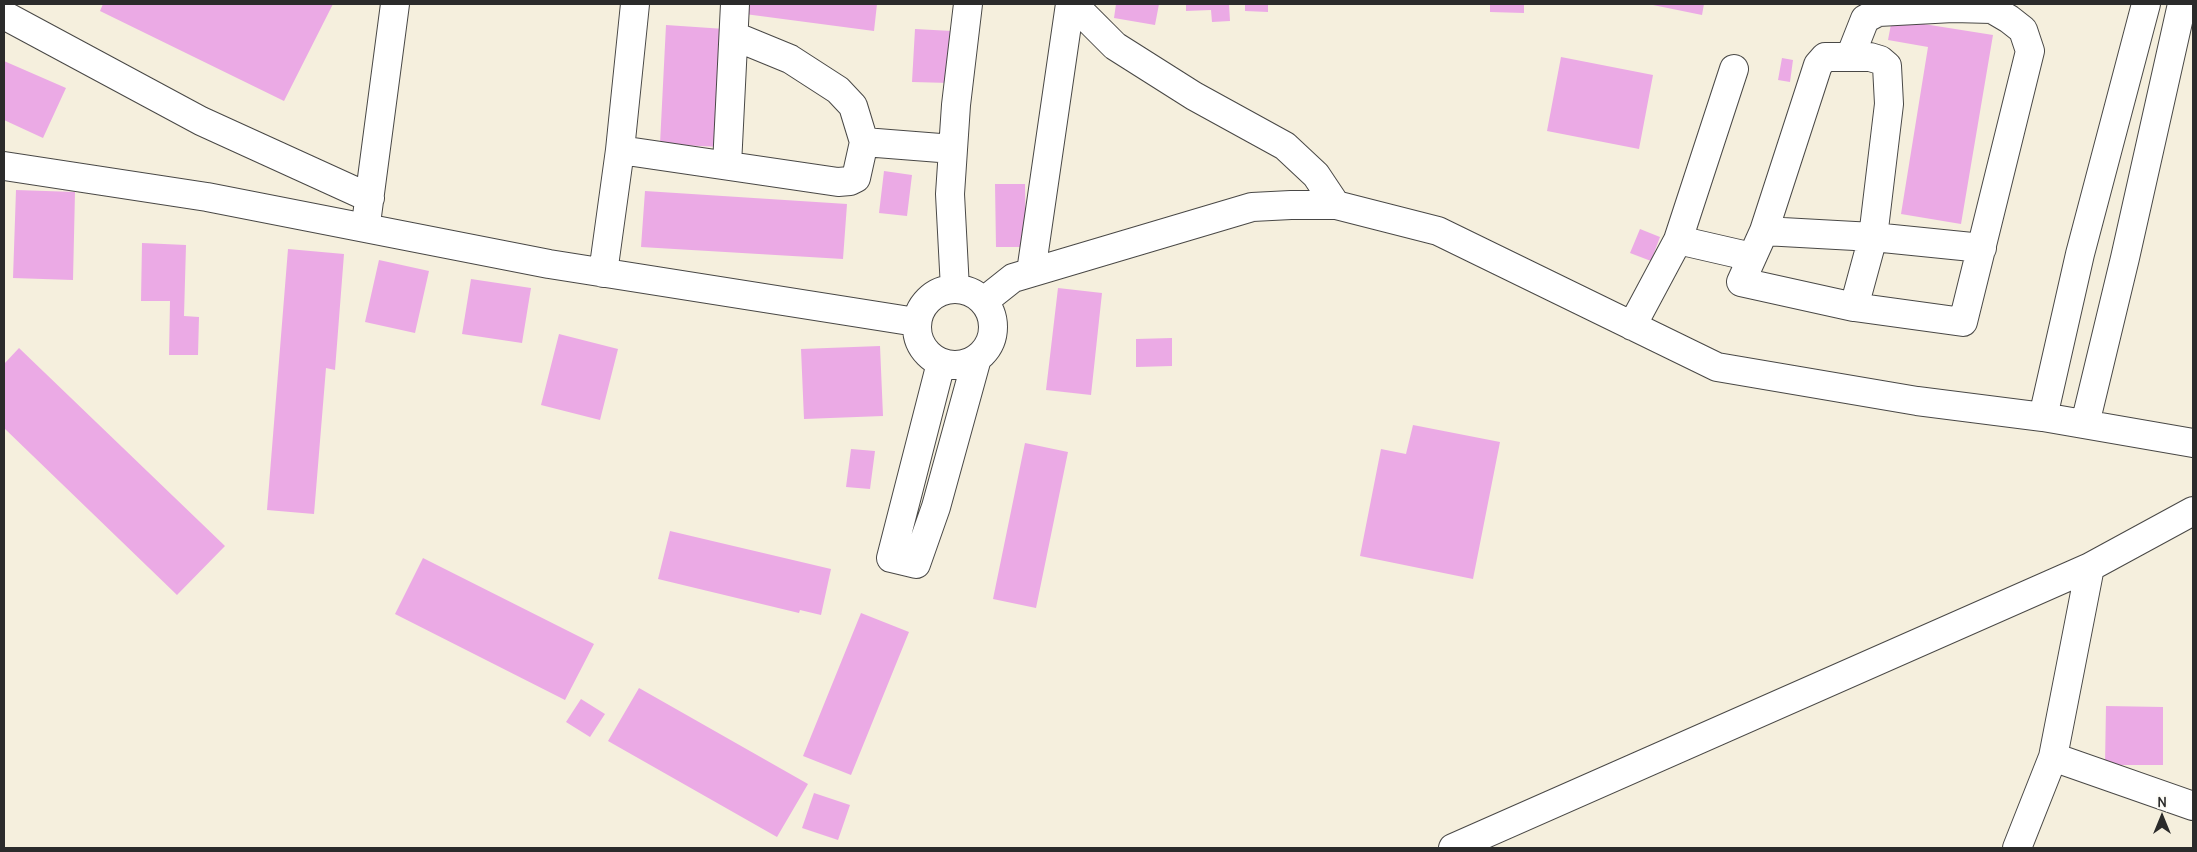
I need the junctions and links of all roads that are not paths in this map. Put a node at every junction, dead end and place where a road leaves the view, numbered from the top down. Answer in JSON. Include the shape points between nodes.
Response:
{"nodes":[{"id":1,"x":396,"y":4,"type":"edge"},
{"id":2,"x":635,"y":4,"type":"edge"},
{"id":3,"x":735,"y":4,"type":"edge"},
{"id":4,"x":968,"y":4,"type":"edge"},
{"id":5,"x":1071,"y":4,"type":"edge"},
{"id":6,"x":2146,"y":4,"type":"edge"},
{"id":7,"x":2182,"y":4,"type":"edge"},
{"id":8,"x":4,"y":15,"type":"edge"},
{"id":9,"x":734,"y":36,"type":"junction"},
{"id":10,"x":1850,"y":57,"type":"junction"},
{"id":11,"x":1734,"y":68,"type":"dead end"},
{"id":12,"x":864,"y":142,"type":"junction"},
{"id":13,"x":953,"y":149,"type":"junction"},
{"id":14,"x":620,"y":150,"type":"junction"},
{"id":15,"x":727,"y":165,"type":"junction"},
{"id":16,"x":4,"y":166,"type":"edge"},
{"id":17,"x":370,"y":198,"type":"junction"},
{"id":18,"x":1336,"y":205,"type":"junction"},
{"id":19,"x":366,"y":227,"type":"junction"},
{"id":20,"x":1764,"y":231,"type":"junction"},
{"id":21,"x":1873,"y":237,"type":"junction"},
{"id":22,"x":1678,"y":240,"type":"junction"},
{"id":23,"x":1982,"y":248,"type":"junction"},
{"id":24,"x":1752,"y":257,"type":"junction"},
{"id":25,"x":1031,"y":272,"type":"junction"},
{"id":26,"x":603,"y":273,"type":"junction"},
{"id":27,"x":955,"y":289,"type":"junction"},
{"id":28,"x":984,"y":302,"type":"junction"},
{"id":29,"x":1854,"y":307,"type":"junction"},
{"id":30,"x":916,"y":322,"type":"junction"},
{"id":31,"x":1632,"y":326,"type":"junction"},
{"id":32,"x":977,"y":358,"type":"junction"},
{"id":33,"x":941,"y":363,"type":"junction"},
{"id":34,"x":2042,"y":417,"type":"junction"},
{"id":35,"x":2084,"y":424,"type":"junction"},
{"id":36,"x":2193,"y":443,"type":"edge"},
{"id":37,"x":2193,"y":510,"type":"edge"},
{"id":38,"x":2090,"y":567,"type":"junction"},
{"id":39,"x":2053,"y":757,"type":"junction"},
{"id":40,"x":2193,"y":806,"type":"edge"},
{"id":41,"x":1453,"y":848,"type":"edge"},
{"id":42,"x":2017,"y":848,"type":"edge"}],
"edges":[{"from":1,"to":17,"type":"street"},
{"from":2,"to":14,"type":"street"},
{"from":3,"to":9,"type":"street"},
{"from":4,"to":13,"type":"street"},
{"from":5,"to":18,"type":"street","via":[[1115,46],[1194,96],[1285,146],[1316,175]]},
{"from":5,"to":25,"type":"street"},
{"from":6,"to":34,"type":"street","via":[[2080,254]]},
{"from":7,"to":35,"type":"street"},
{"from":8,"to":17,"type":"street","via":[[201,121]]},
{"from":9,"to":12,"type":"street","via":[[790,59],[838,90],[854,106]]},
{"from":9,"to":15,"type":"street"},
{"from":10,"to":20,"type":"street","via":[[1825,57],[1818,65]]},
{"from":10,"to":21,"type":"street","via":[[1870,57],[1887,66],[1889,104]]},
{"from":10,"to":23,"type":"street","via":[[1865,18],[1878,12],[1992,9],[2023,30],[2030,52]]},
{"from":11,"to":22,"type":"street"},
{"from":12,"to":13,"type":"street"},
{"from":12,"to":15,"type":"street","via":[[856,178],[850,181],[838,182]]},
{"from":13,"to":27,"type":"street","via":[[950,194]]},
{"from":14,"to":15,"type":"street"},
{"from":14,"to":26,"type":"street"},
{"from":16,"to":19,"type":"street","via":[[206,197]]},
{"from":17,"to":19,"type":"street"},
{"from":18,"to":25,"type":"street","via":[[1252,207]]},
{"from":18,"to":31,"type":"street","via":[[1438,231]]},
{"from":19,"to":26,"type":"street"},
{"from":20,"to":21,"type":"street"},
{"from":20,"to":24,"type":"street"},
{"from":21,"to":23,"type":"street"},
{"from":21,"to":29,"type":"street"},
{"from":22,"to":24,"type":"street"},
{"from":22,"to":31,"type":"street"},
{"from":23,"to":29,"type":"street","via":[[1963,322]]},
{"from":24,"to":29,"type":"street","via":[[1741,282]]},
{"from":25,"to":28,"type":"street","via":[[1014,278]]},
{"from":26,"to":30,"type":"street"},
{"from":27,"to":28,"type":"street","via":[[975,294]]},
{"from":27,"to":30,"type":"street","via":[[938,292],[927,299]]},
{"from":28,"to":32,"type":"street","via":[[992,319],[992,338]]},
{"from":30,"to":33,"type":"street","via":[[922,346]]},
{"from":31,"to":34,"type":"street","via":[[1717,367],[1917,401]]},
{"from":32,"to":33,"type":"street","via":[[953,365]]},
{"from":32,"to":33,"type":"street","via":[[936,507],[903,561]]},
{"from":34,"to":35,"type":"street"},
{"from":35,"to":36,"type":"street"},
{"from":37,"to":38,"type":"street"},
{"from":38,"to":39,"type":"street"},
{"from":38,"to":41,"type":"street"},
{"from":39,"to":40,"type":"street"},
{"from":39,"to":42,"type":"street"}]}
